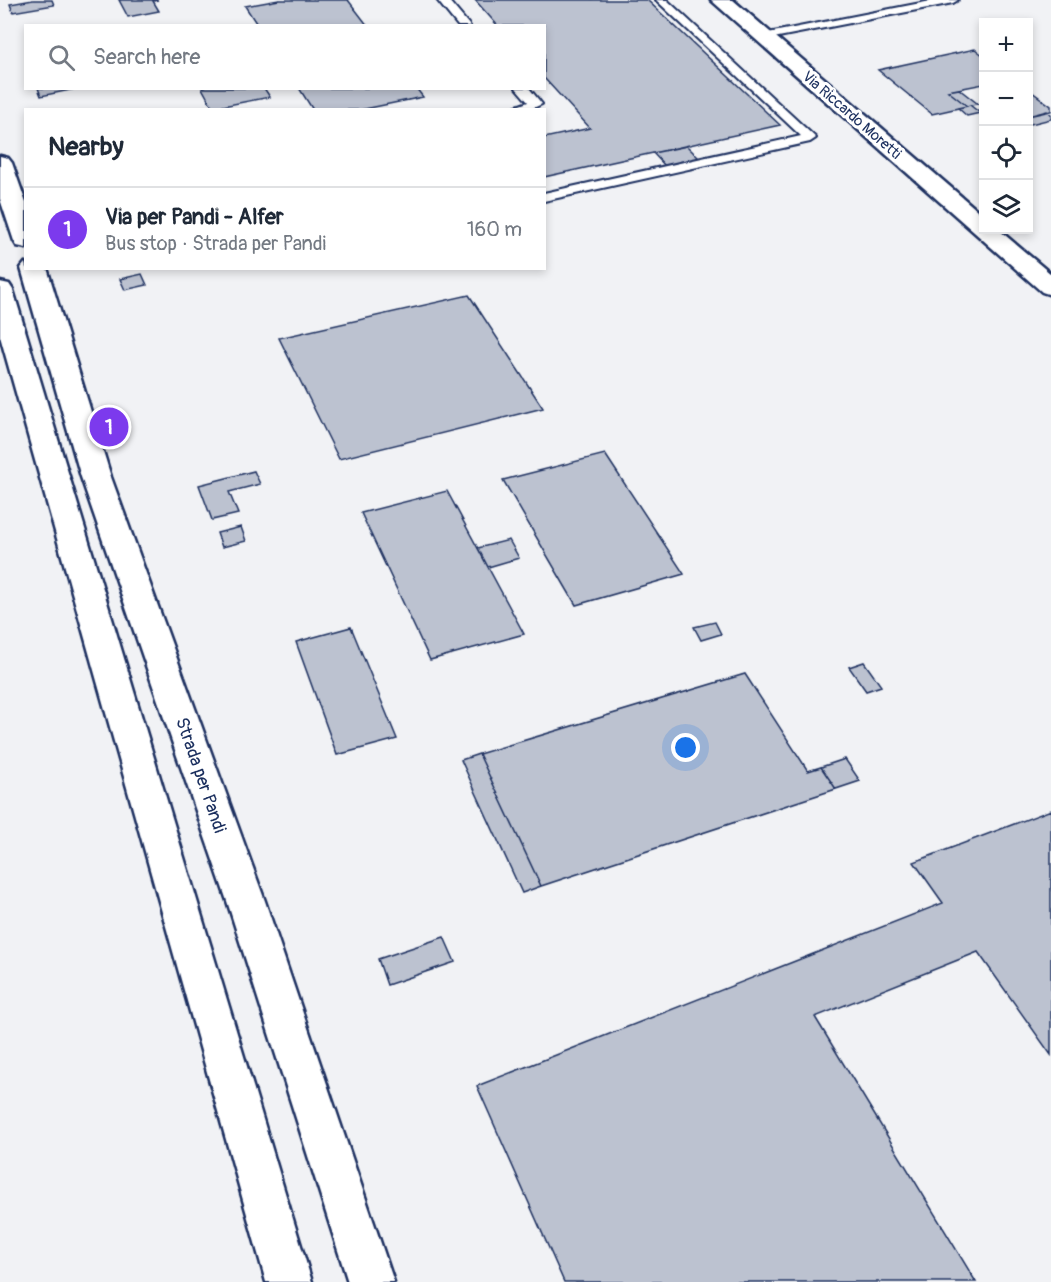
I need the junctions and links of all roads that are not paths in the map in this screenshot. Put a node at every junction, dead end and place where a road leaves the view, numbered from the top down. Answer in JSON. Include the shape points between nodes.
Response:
{"nodes":[{"id":1,"x":442,"y":0,"type":"edge"},
{"id":2,"x":661,"y":0,"type":"edge"},
{"id":3,"x":721,"y":0,"type":"edge"},
{"id":4,"x":953,"y":0,"type":"edge"},
{"id":5,"x":463,"y":24,"type":"edge"},
{"id":6,"x":763,"y":37,"type":"junction"},
{"id":7,"x":524,"y":90,"type":"edge"},
{"id":8,"x":520,"y":108,"type":"edge"},
{"id":9,"x":0,"y":163,"type":"edge"},
{"id":10,"x":546,"y":197,"type":"edge"},
{"id":11,"x":23,"y":225,"type":"edge"},
{"id":12,"x":979,"y":225,"type":"edge"},
{"id":13,"x":990,"y":234,"type":"edge"},
{"id":14,"x":35,"y":270,"type":"edge"},
{"id":15,"x":1051,"y":287,"type":"edge"},
{"id":16,"x":0,"y":290,"type":"edge"},
{"id":17,"x":289,"y":1282,"type":"edge"},
{"id":18,"x":371,"y":1282,"type":"edge"}],
"edges":[{"from":1,"to":5,"type":"lane"},
{"from":2,"to":10,"type":"lane","via":[[810,138]]},
{"from":3,"to":6,"type":"street","name":"Via Riccardo Moretti"},
{"from":4,"to":6,"type":"lane"},
{"from":6,"to":12,"type":"street","name":"Via Riccardo Moretti"},
{"from":7,"to":8,"type":"lane","via":[[536,104]]},
{"from":9,"to":11,"type":"street"},
{"from":13,"to":15,"type":"street","name":"Via Riccardo Moretti"},
{"from":14,"to":18,"type":"street","name":"Strada per Pandi","via":[[96,477],[246,901]]},
{"from":16,"to":17,"type":"street"}]}
